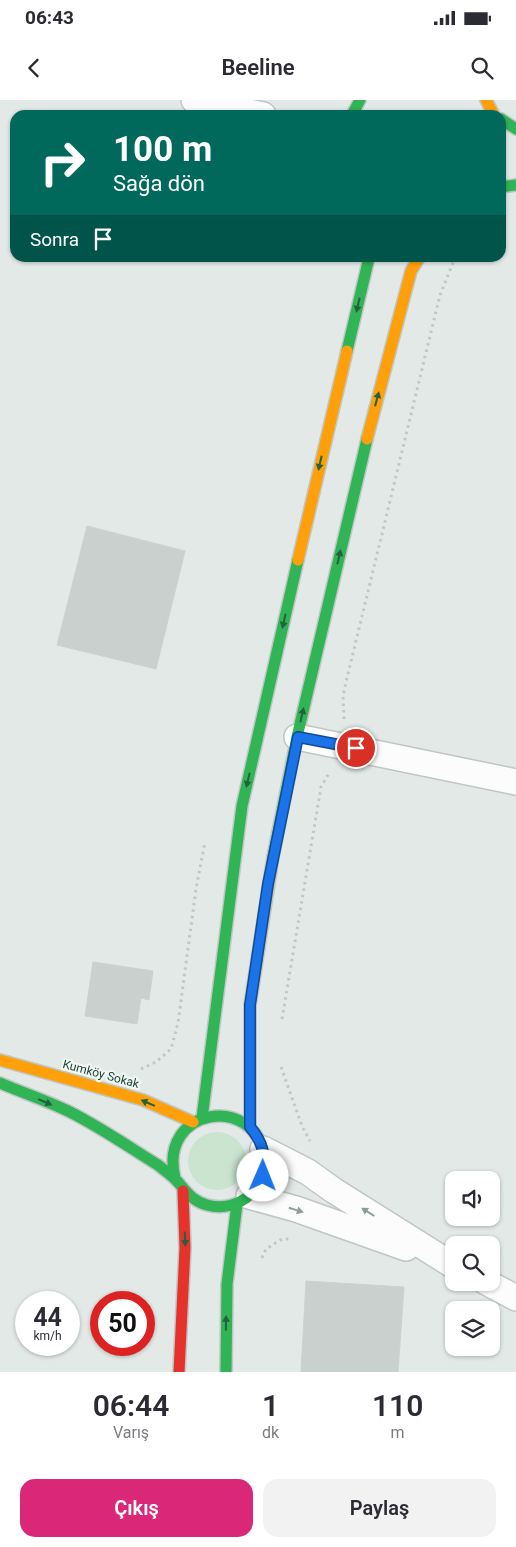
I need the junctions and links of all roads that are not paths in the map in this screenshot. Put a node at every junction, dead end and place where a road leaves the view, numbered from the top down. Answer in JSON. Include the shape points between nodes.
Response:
{"nodes":[{"id":1,"x":194,"y":100,"type":"edge"},
{"id":2,"x":240,"y":110,"type":"edge"},
{"id":3,"x":368,"y":262,"type":"edge"},
{"id":4,"x":417,"y":262,"type":"edge"},
{"id":5,"x":298,"y":737,"type":"junction"},
{"id":6,"x":516,"y":782,"type":"edge"},
{"id":7,"x":0,"y":1060,"type":"edge"},
{"id":8,"x":0,"y":1083,"type":"edge"},
{"id":9,"x":197,"y":1120,"type":"junction"},
{"id":10,"x":250,"y":1127,"type":"junction"},
{"id":11,"x":263,"y":1149,"type":"junction"},
{"id":12,"x":175,"y":1178,"type":"junction"},
{"id":13,"x":183,"y":1191,"type":"junction"},
{"id":14,"x":243,"y":1200,"type":"junction"},
{"id":15,"x":445,"y":1260,"type":"edge"},
{"id":16,"x":445,"y":1263,"type":"edge"},
{"id":17,"x":500,"y":1289,"type":"edge"},
{"id":18,"x":516,"y":1298,"type":"edge"},
{"id":19,"x":179,"y":1372,"type":"edge"},
{"id":20,"x":226,"y":1372,"type":"edge"}],
"edges":[{"from":1,"to":2,"type":"street"},
{"from":3,"to":9,"type":"main road","one_way":true,"via":[[242,806]]},
{"from":5,"to":4,"type":"main road","one_way":true,"via":[[371,422],[411,271]]},
{"from":5,"to":6,"type":"street"},
{"from":5,"to":10,"type":"main road","via":[[268,884],[250,1005]]},
{"from":9,"to":7,"type":"main road","name":"Kumköy Sokak","one_way":true,"via":[[143,1100]]},
{"from":8,"to":12,"type":"main road","one_way":true,"via":[[70,1112]]},
{"from":9,"to":10,"type":"main road","via":[[222,1115],[237,1118]]},
{"from":9,"to":12,"type":"main road","via":[[181,1133],[174,1147]]},
{"from":10,"to":11,"type":"main road"},
{"from":11,"to":14,"type":"main road","via":[[266,1162],[263,1176],[257,1188]]},
{"from":15,"to":11,"type":"street","one_way":true,"via":[[308,1172]]},
{"from":12,"to":13,"type":"main road"},
{"from":13,"to":14,"type":"main road","via":[[207,1206],[221,1208]]},
{"from":13,"to":19,"type":"main road","one_way":true,"via":[[185,1248]]},
{"from":14,"to":16,"type":"street","one_way":true,"via":[[296,1209]]},
{"from":20,"to":14,"type":"main road","one_way":true,"via":[[227,1284]]},
{"from":17,"to":18,"type":"street"}]}
